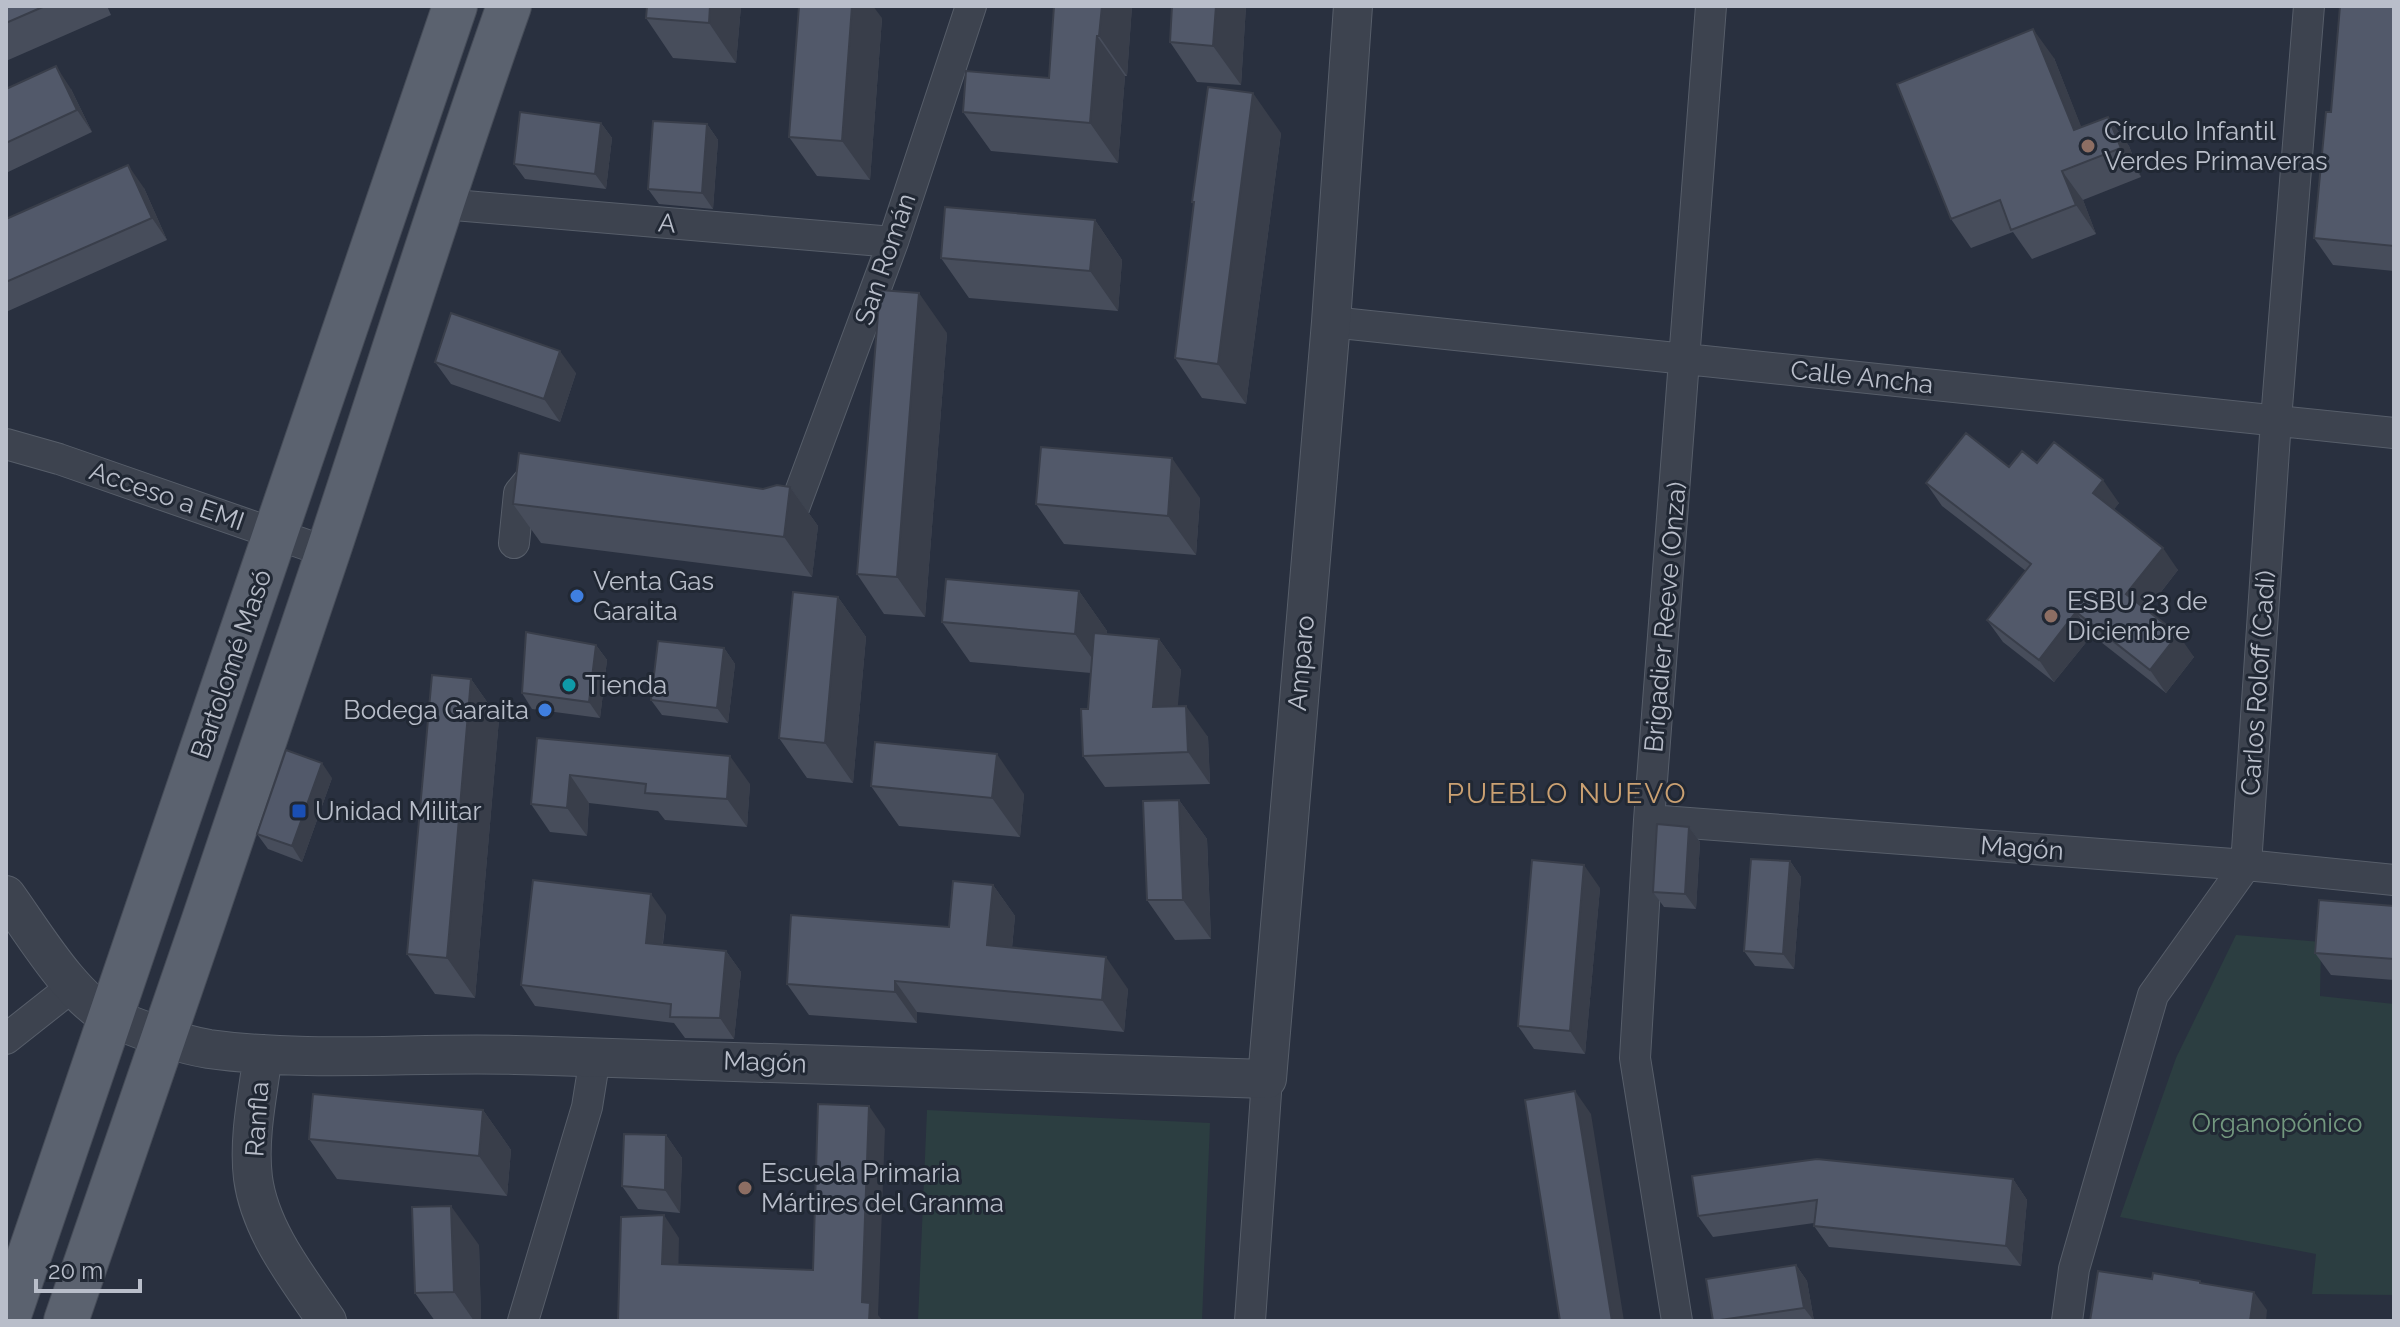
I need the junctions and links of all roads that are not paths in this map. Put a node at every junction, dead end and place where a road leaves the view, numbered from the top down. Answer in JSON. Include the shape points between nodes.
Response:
{"nodes":[{"id":1,"x":455,"y":6,"type":"edge"},
{"id":2,"x":509,"y":6,"type":"edge"},
{"id":3,"x":530,"y":6,"type":"edge"},
{"id":4,"x":971,"y":6,"type":"edge"},
{"id":5,"x":1353,"y":6,"type":"edge"},
{"id":6,"x":1711,"y":6,"type":"edge"},
{"id":7,"x":2309,"y":6,"type":"edge"},
{"id":8,"x":468,"y":119,"type":"junction"},
{"id":9,"x":442,"y":204,"type":"junction"},
{"id":10,"x":893,"y":242,"type":"junction"},
{"id":11,"x":1331,"y":322,"type":"junction"},
{"id":12,"x":1685,"y":359,"type":"junction"},
{"id":13,"x":2276,"y":420,"type":"junction"},
{"id":14,"x":2394,"y":433,"type":"edge"},
{"id":15,"x":6,"y":444,"type":"edge"},
{"id":16,"x":565,"y":463,"type":"edge"},
{"id":17,"x":743,"y":505,"type":"edge"},
{"id":18,"x":275,"y":535,"type":"junction"},
{"id":19,"x":514,"y":543,"type":"edge"},
{"id":20,"x":327,"y":552,"type":"junction"},
{"id":21,"x":1649,"y":820,"type":"junction"},
{"id":22,"x":2246,"y":865,"type":"junction"},
{"id":23,"x":2394,"y":880,"type":"edge"},
{"id":24,"x":6,"y":895,"type":"edge"},
{"id":25,"x":73,"y":986,"type":"junction"},
{"id":26,"x":112,"y":1018,"type":"junction"},
{"id":27,"x":164,"y":1037,"type":"junction"},
{"id":28,"x":6,"y":1039,"type":"edge"},
{"id":29,"x":263,"y":1054,"type":"junction"},
{"id":30,"x":595,"y":1057,"type":"junction"},
{"id":31,"x":1267,"y":1079,"type":"junction"},
{"id":32,"x":7,"y":1321,"type":"edge"},
{"id":33,"x":66,"y":1321,"type":"edge"},
{"id":34,"x":327,"y":1321,"type":"edge"},
{"id":35,"x":523,"y":1321,"type":"edge"},
{"id":36,"x":1250,"y":1321,"type":"edge"},
{"id":37,"x":1677,"y":1321,"type":"edge"},
{"id":38,"x":2067,"y":1321,"type":"edge"}],
"edges":[{"from":1,"to":18,"type":"main road","name":"Bartolomé Masó"},
{"from":2,"to":8,"type":"main road"},
{"from":3,"to":8,"type":"main road"},
{"from":4,"to":10,"type":"street","name":"San Román"},
{"from":5,"to":11,"type":"street","name":"Amparo"},
{"from":6,"to":12,"type":"street","name":"Brigadier Reeve (Onza)"},
{"from":7,"to":13,"type":"street","name":"Carlos Roloff (Cadí)"},
{"from":8,"to":9,"type":"main road"},
{"from":9,"to":10,"type":"street","name":"A"},
{"from":9,"to":20,"type":"main road"},
{"from":10,"to":17,"type":"street","name":"San Román","via":[[793,511]]},
{"from":11,"to":12,"type":"street","name":"Calle Ancha"},
{"from":11,"to":31,"type":"street","name":"Amparo"},
{"from":12,"to":13,"type":"street","name":"Calle Ancha"},
{"from":12,"to":21,"type":"street","name":"Brigadier Reeve (Onza)"},
{"from":13,"to":14,"type":"street","name":"Calle Ancha"},
{"from":13,"to":22,"type":"street","name":"Carlos Roloff (Cadí)"},
{"from":15,"to":18,"type":"street","name":"Acceso a EMI"},
{"from":16,"to":19,"type":"street","via":[[537,470],[519,493]]},
{"from":18,"to":20,"type":"street","name":"Acceso a EMI"},
{"from":18,"to":26,"type":"main road","name":"Bartolomé Masó"},
{"from":20,"to":27,"type":"main road"},
{"from":21,"to":22,"type":"street","name":"Magón"},
{"from":21,"to":37,"type":"street","name":"Brigadier Reeve (Onza)","via":[[1635,1058]]},
{"from":22,"to":23,"type":"street","name":"Magón"},
{"from":22,"to":38,"type":"street","via":[[2153,995],[2074,1269]]},
{"from":24,"to":25,"type":"street","name":"Ranfla"},
{"from":25,"to":26,"type":"street","name":"Ranfla","via":[[91,1006]]},
{"from":25,"to":28,"type":"street"},
{"from":26,"to":27,"type":"street","name":"Ranfla"},
{"from":26,"to":32,"type":"main road","name":"Bartolomé Masó"},
{"from":27,"to":29,"type":"street","name":"Ranfla","via":[[207,1049]]},
{"from":27,"to":33,"type":"main road"},
{"from":29,"to":30,"type":"street","name":"Magón"},
{"from":29,"to":34,"type":"street","name":"Ranfla","via":[[253,1178],[265,1221]]},
{"from":30,"to":31,"type":"street","name":"Magón"},
{"from":30,"to":35,"type":"street","via":[[587,1107]]},
{"from":31,"to":36,"type":"street","name":"Amparo"}]}
